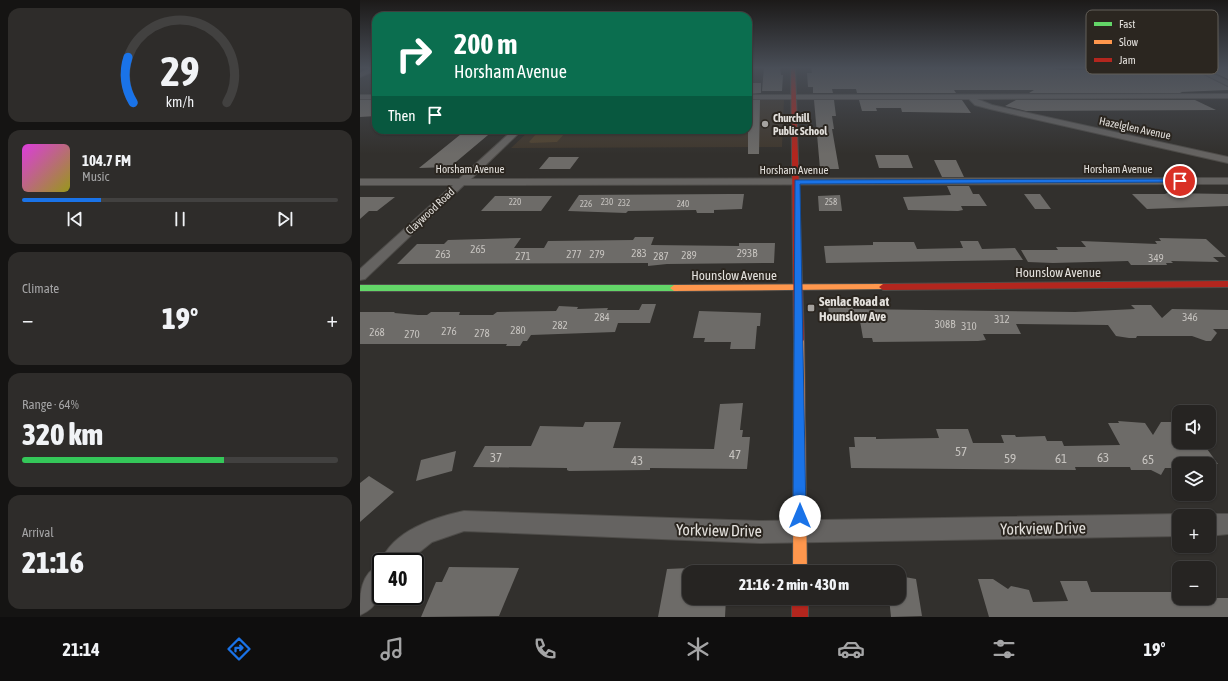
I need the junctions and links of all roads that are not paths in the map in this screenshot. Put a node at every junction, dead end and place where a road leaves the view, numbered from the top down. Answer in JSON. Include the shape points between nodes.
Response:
{"nodes":[{"id":1,"x":970,"y":96,"type":"junction"},
{"id":2,"x":1228,"y":96,"type":"edge"},
{"id":3,"x":360,"y":97,"type":"edge"},
{"id":4,"x":372,"y":97,"type":"edge"},
{"id":5,"x":752,"y":97,"type":"edge"},
{"id":6,"x":794,"y":97,"type":"junction"},
{"id":7,"x":514,"y":134,"type":"edge"},
{"id":8,"x":1228,"y":160,"type":"edge"},
{"id":9,"x":463,"y":181,"type":"junction"},
{"id":10,"x":1228,"y":181,"type":"edge"},
{"id":11,"x":360,"y":182,"type":"edge"},
{"id":12,"x":797,"y":182,"type":"junction"},
{"id":13,"x":360,"y":276,"type":"edge"},
{"id":14,"x":1228,"y":284,"type":"edge"},
{"id":15,"x":360,"y":288,"type":"edge"},
{"id":16,"x":799,"y":288,"type":"junction"},
{"id":17,"x":1228,"y":524,"type":"edge"},
{"id":18,"x":1172,"y":525,"type":"edge"},
{"id":19,"x":1216,"y":525,"type":"edge"},
{"id":20,"x":800,"y":531,"type":"junction"},
{"id":21,"x":401,"y":553,"type":"edge"},
{"id":22,"x":800,"y":565,"type":"edge"},
{"id":23,"x":372,"y":587,"type":"edge"},
{"id":24,"x":360,"y":603,"type":"edge"},
{"id":25,"x":800,"y":605,"type":"edge"},
{"id":26,"x":800,"y":617,"type":"edge"}],
"edges":[{"from":1,"to":2,"type":"street"},
{"from":1,"to":6,"type":"street"},
{"from":1,"to":8,"type":"street","name":"Hazelglen Avenue","via":[[990,107]]},
{"from":3,"to":4,"type":"street"},
{"from":5,"to":6,"type":"street"},
{"from":6,"to":12,"type":"street"},
{"from":7,"to":9,"type":"street","name":"Claywood Road"},
{"from":9,"to":11,"type":"street","name":"Horsham Avenue"},
{"from":9,"to":12,"type":"street","name":"Horsham Avenue"},
{"from":9,"to":13,"type":"street","name":"Claywood Road"},
{"from":10,"to":12,"type":"street","name":"Horsham Avenue"},
{"from":12,"to":16,"type":"street"},
{"from":14,"to":16,"type":"street","name":"Hounslow Avenue"},
{"from":15,"to":16,"type":"street","name":"Hounslow Avenue"},
{"from":16,"to":20,"type":"street"},
{"from":17,"to":19,"type":"street"},
{"from":18,"to":20,"type":"street","name":"Yorkview Drive"},
{"from":20,"to":21,"type":"street","name":"Yorkview Drive","via":[[759,532],[464,521],[442,526],[416,538]]},
{"from":20,"to":22,"type":"street"},
{"from":23,"to":24,"type":"street"},
{"from":25,"to":26,"type":"street"}]}
